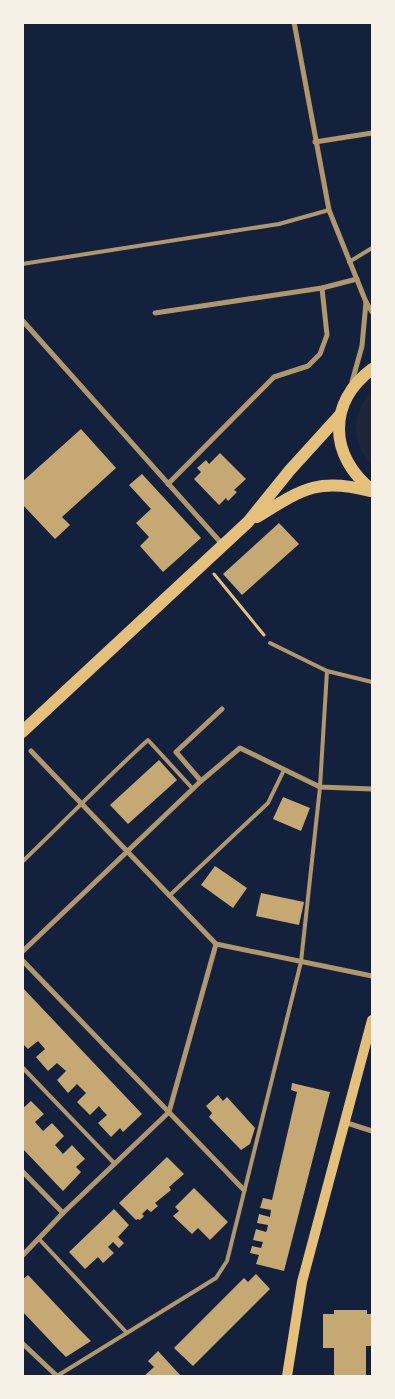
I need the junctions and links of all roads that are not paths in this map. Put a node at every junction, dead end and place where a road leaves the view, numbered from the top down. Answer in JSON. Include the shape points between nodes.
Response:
{"nodes":[{"id":1,"x":294,"y":22,"type":"edge"},
{"id":2,"x":372,"y":133,"type":"edge"},
{"id":3,"x":315,"y":142,"type":"junction"},
{"id":4,"x":328,"y":210,"type":"junction"},
{"id":5,"x":372,"y":248,"type":"edge"},
{"id":6,"x":350,"y":262,"type":"junction"},
{"id":7,"x":22,"y":264,"type":"edge"},
{"id":8,"x":357,"y":279,"type":"junction"},
{"id":9,"x":322,"y":288,"type":"junction"},
{"id":10,"x":366,"y":302,"type":"junction"},
{"id":11,"x":372,"y":312,"type":"edge"},
{"id":12,"x":155,"y":313,"type":"dead end"},
{"id":13,"x":22,"y":320,"type":"edge"},
{"id":14,"x":372,"y":369,"type":"edge"},
{"id":15,"x":350,"y":391,"type":"junction"},
{"id":16,"x":340,"y":415,"type":"junction"},
{"id":17,"x":168,"y":484,"type":"junction"},
{"id":18,"x":372,"y":491,"type":"edge"},
{"id":19,"x":248,"y":522,"type":"junction"},
{"id":20,"x":223,"y":545,"type":"junction"},
{"id":21,"x":270,"y":643,"type":"road end"},
{"id":22,"x":327,"y":672,"type":"junction"},
{"id":23,"x":372,"y":682,"type":"edge"},
{"id":24,"x":222,"y":710,"type":"dead end"},
{"id":25,"x":22,"y":732,"type":"edge"},
{"id":26,"x":30,"y":751,"type":"dead end"},
{"id":27,"x":284,"y":770,"type":"junction"},
{"id":28,"x":201,"y":781,"type":"junction"},
{"id":29,"x":320,"y":787,"type":"junction"},
{"id":30,"x":193,"y":789,"type":"junction"},
{"id":31,"x":372,"y":789,"type":"edge"},
{"id":32,"x":81,"y":805,"type":"junction"},
{"id":33,"x":128,"y":853,"type":"junction"},
{"id":34,"x":22,"y":862,"type":"edge"},
{"id":35,"x":170,"y":896,"type":"junction"},
{"id":36,"x":216,"y":944,"type":"junction"},
{"id":37,"x":22,"y":952,"type":"edge"},
{"id":38,"x":22,"y":960,"type":"edge"},
{"id":39,"x":301,"y":962,"type":"junction"},
{"id":40,"x":372,"y":976,"type":"edge"},
{"id":41,"x":372,"y":1020,"type":"edge"},
{"id":42,"x":22,"y":1067,"type":"edge"},
{"id":43,"x":169,"y":1112,"type":"junction"},
{"id":44,"x":346,"y":1123,"type":"junction"},
{"id":45,"x":372,"y":1131,"type":"edge"},
{"id":46,"x":115,"y":1164,"type":"junction"},
{"id":47,"x":22,"y":1171,"type":"edge"},
{"id":48,"x":244,"y":1190,"type":"junction"},
{"id":49,"x":63,"y":1213,"type":"junction"},
{"id":50,"x":38,"y":1239,"type":"junction"},
{"id":51,"x":22,"y":1256,"type":"edge"},
{"id":52,"x":127,"y":1333,"type":"junction"},
{"id":53,"x":22,"y":1343,"type":"edge"},
{"id":54,"x":57,"y":1376,"type":"edge"},
{"id":55,"x":287,"y":1376,"type":"edge"}],
"edges":[{"from":1,"to":3,"type":"street"},
{"from":2,"to":3,"type":"street"},
{"from":3,"to":4,"type":"street"},
{"from":4,"to":6,"type":"street"},
{"from":4,"to":7,"type":"lane","via":[[279,224]]},
{"from":5,"to":6,"type":"lane"},
{"from":6,"to":8,"type":"street"},
{"from":8,"to":9,"type":"street"},
{"from":8,"to":10,"type":"street"},
{"from":9,"to":12,"type":"street"},
{"from":9,"to":17,"type":"street","via":[[328,335],[320,354],[308,366],[274,377]]},
{"from":10,"to":11,"type":"street"},
{"from":10,"to":15,"type":"street","via":[[362,346]]},
{"from":13,"to":17,"type":"street"},
{"from":14,"to":15,"type":"main road"},
{"from":15,"to":16,"type":"main road"},
{"from":16,"to":18,"type":"main road","via":[[341,447],[347,464]]},
{"from":16,"to":19,"type":"main road"},
{"from":17,"to":20,"type":"street"},
{"from":18,"to":19,"type":"main road","via":[[343,484],[314,486]]},
{"from":19,"to":20,"type":"main road"},
{"from":20,"to":25,"type":"main road"},
{"from":21,"to":22,"type":"lane"},
{"from":22,"to":23,"type":"lane"},
{"from":22,"to":29,"type":"lane"},
{"from":24,"to":28,"type":"street","via":[[176,752]]},
{"from":26,"to":32,"type":"street"},
{"from":27,"to":28,"type":"street","via":[[240,748]]},
{"from":27,"to":29,"type":"street"},
{"from":27,"to":35,"type":"lane","via":[[268,803]]},
{"from":28,"to":30,"type":"street"},
{"from":29,"to":31,"type":"street"},
{"from":29,"to":39,"type":"lane"},
{"from":30,"to":32,"type":"lane","via":[[148,740]]},
{"from":30,"to":33,"type":"street"},
{"from":32,"to":33,"type":"street"},
{"from":32,"to":34,"type":"lane"},
{"from":33,"to":35,"type":"street"},
{"from":33,"to":37,"type":"street"},
{"from":35,"to":36,"type":"street"},
{"from":36,"to":39,"type":"street"},
{"from":36,"to":43,"type":"street"},
{"from":38,"to":43,"type":"street"},
{"from":39,"to":40,"type":"street"},
{"from":39,"to":48,"type":"lane"},
{"from":41,"to":44,"type":"main road"},
{"from":42,"to":46,"type":"lane"},
{"from":43,"to":46,"type":"street"},
{"from":43,"to":48,"type":"street"},
{"from":44,"to":45,"type":"street"},
{"from":44,"to":55,"type":"main road","via":[[302,1282]]},
{"from":46,"to":49,"type":"street"},
{"from":47,"to":49,"type":"street"},
{"from":48,"to":52,"type":"lane","via":[[223,1270],[216,1278]]},
{"from":49,"to":50,"type":"street"},
{"from":50,"to":51,"type":"street"},
{"from":50,"to":52,"type":"lane"},
{"from":52,"to":54,"type":"lane"},
{"from":53,"to":54,"type":"street"}]}
